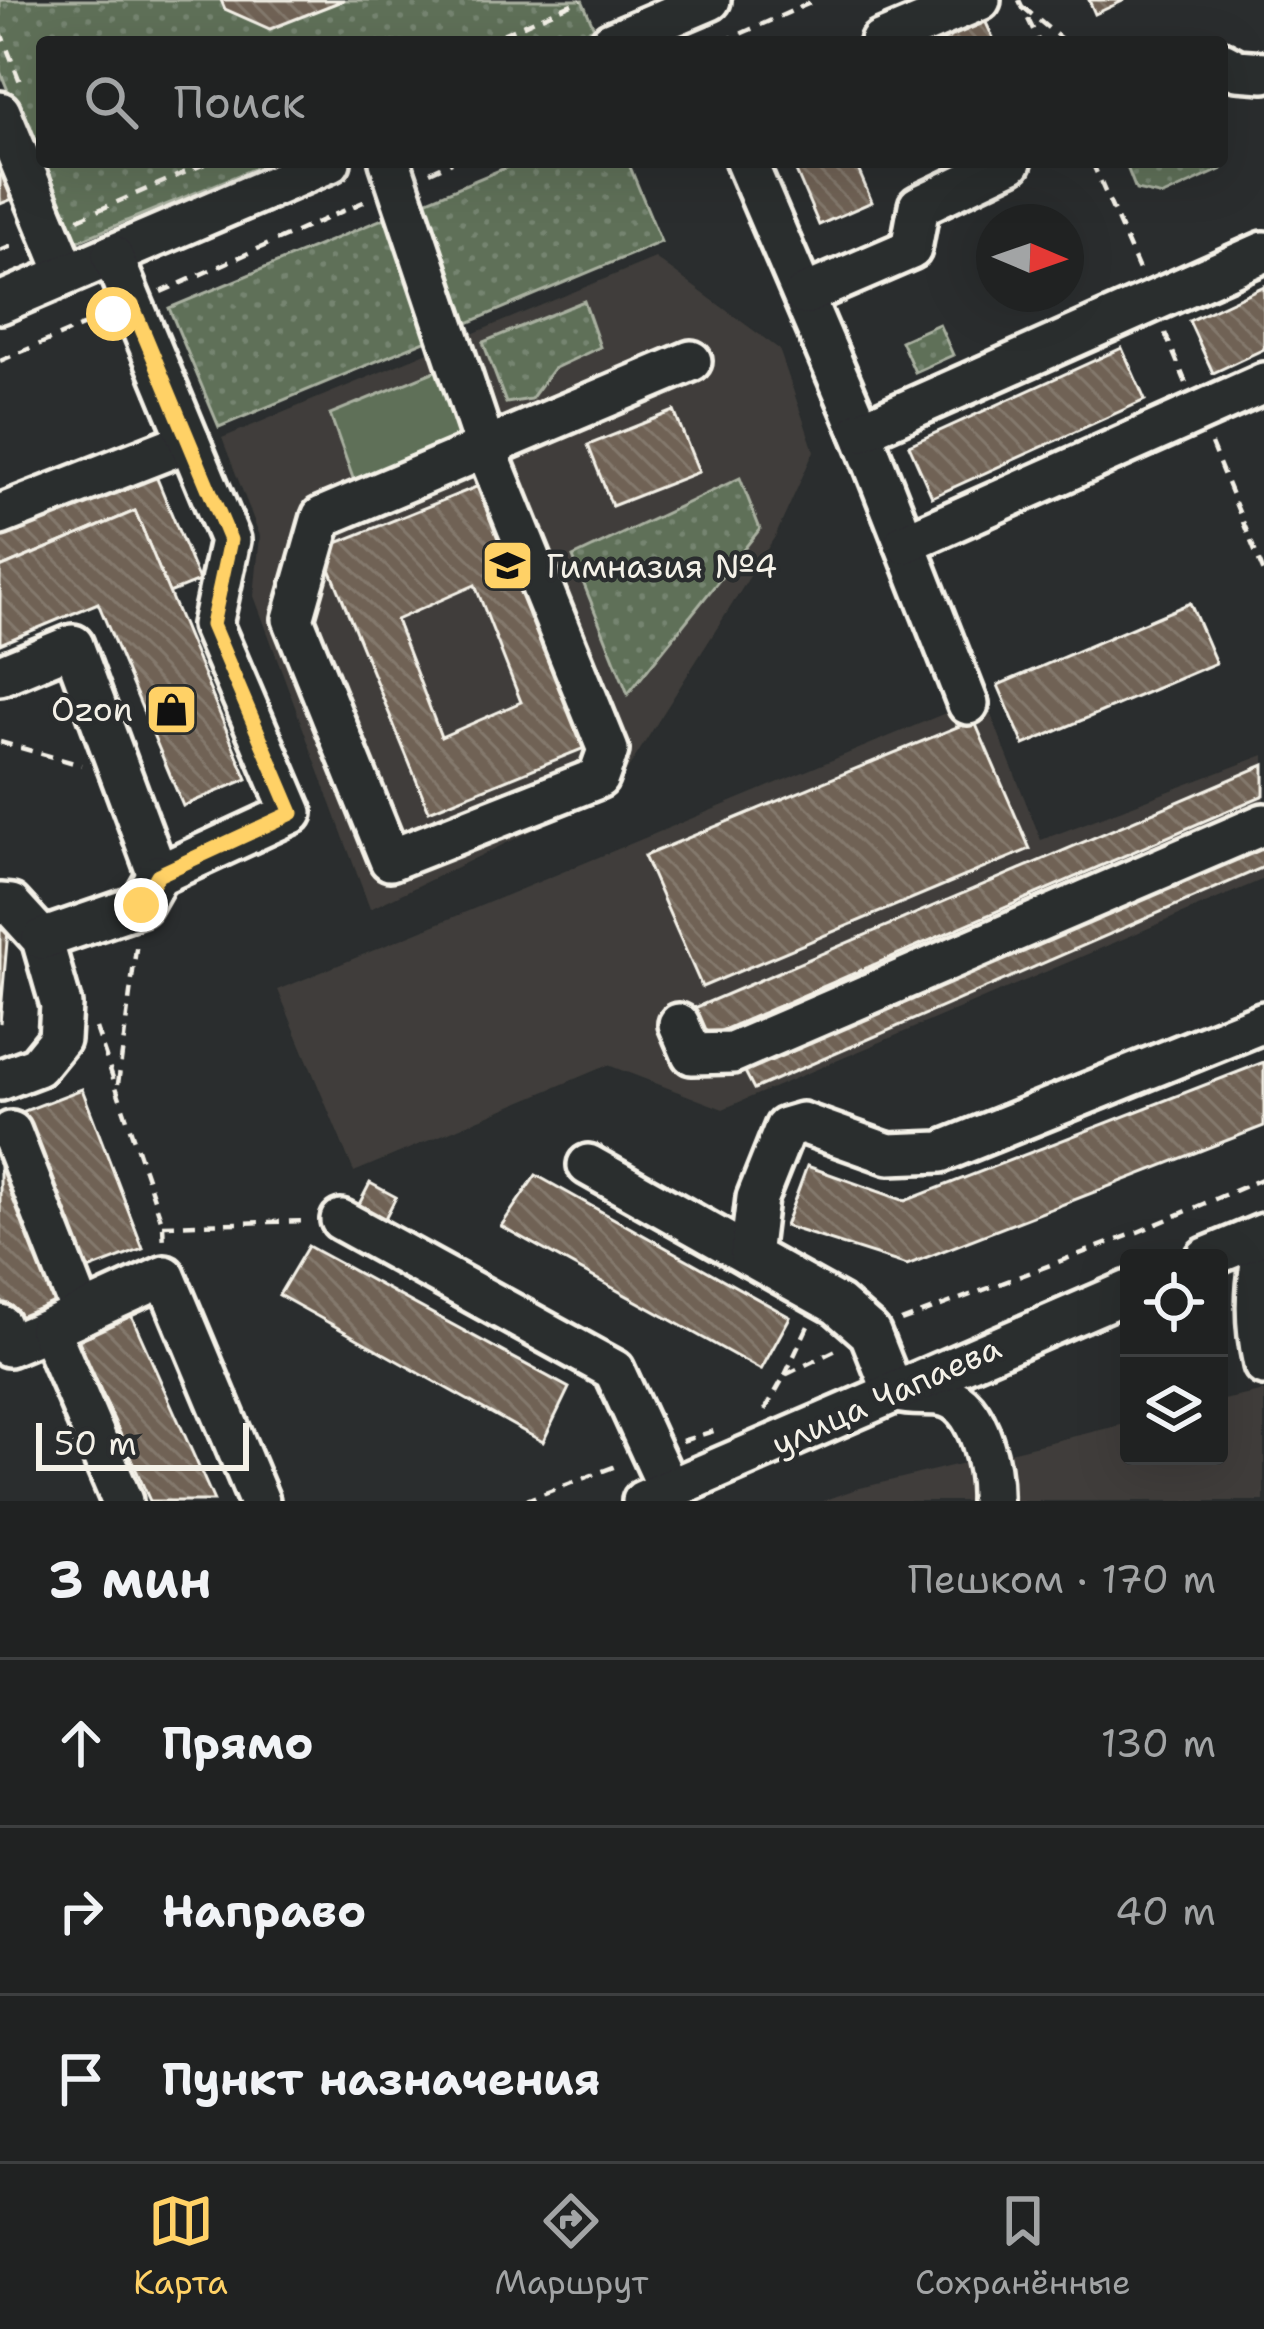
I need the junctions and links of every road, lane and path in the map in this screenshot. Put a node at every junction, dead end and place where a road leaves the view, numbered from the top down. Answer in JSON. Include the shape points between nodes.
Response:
{"nodes":[{"id":1,"x":581,"y":0,"type":"edge"},
{"id":2,"x":818,"y":0,"type":"edge"},
{"id":3,"x":980,"y":0,"type":"edge"},
{"id":4,"x":569,"y":2,"type":"edge"},
{"id":5,"x":1021,"y":4,"type":"edge"},
{"id":6,"x":694,"y":18,"type":"edge"},
{"id":7,"x":497,"y":36,"type":"edge"},
{"id":8,"x":632,"y":36,"type":"edge"},
{"id":9,"x":736,"y":36,"type":"edge"},
{"id":10,"x":894,"y":36,"type":"edge"},
{"id":11,"x":1037,"y":36,"type":"edge"},
{"id":12,"x":1058,"y":36,"type":"edge"},
{"id":13,"x":1228,"y":65,"type":"edge"},
{"id":14,"x":1264,"y":72,"type":"edge"},
{"id":15,"x":0,"y":112,"type":"edge"},
{"id":16,"x":195,"y":168,"type":"edge"},
{"id":17,"x":316,"y":168,"type":"edge"},
{"id":18,"x":749,"y":168,"type":"edge"},
{"id":19,"x":999,"y":168,"type":"edge"},
{"id":20,"x":395,"y":174,"type":"edge"},
{"id":21,"x":49,"y":230,"type":"junction"},
{"id":22,"x":0,"y":251,"type":"edge"},
{"id":23,"x":1264,"y":252,"type":"edge"},
{"id":24,"x":112,"y":255,"type":"junction"},
{"id":25,"x":67,"y":274,"type":"junction"},
{"id":26,"x":804,"y":295,"type":"junction"},
{"id":27,"x":0,"y":303,"type":"edge"},
{"id":28,"x":132,"y":305,"type":"junction"},
{"id":29,"x":0,"y":361,"type":"edge"},
{"id":30,"x":692,"y":362,"type":"dead end"},
{"id":31,"x":1264,"y":383,"type":"edge"},
{"id":32,"x":1198,"y":414,"type":"junction"},
{"id":33,"x":861,"y":431,"type":"junction"},
{"id":34,"x":188,"y":441,"type":"junction"},
{"id":35,"x":486,"y":449,"type":"junction"},
{"id":36,"x":0,"y":515,"type":"edge"},
{"id":37,"x":905,"y":544,"type":"junction"},
{"id":38,"x":1264,"y":573,"type":"edge"},
{"id":39,"x":0,"y":675,"type":"edge"},
{"id":40,"x":968,"y":704,"type":"dead end"},
{"id":41,"x":0,"y":742,"type":"edge"},
{"id":42,"x":121,"y":776,"type":"junction"},
{"id":43,"x":1264,"y":824,"type":"edge"},
{"id":44,"x":149,"y":890,"type":"junction"},
{"id":45,"x":0,"y":904,"type":"edge"},
{"id":46,"x":42,"y":939,"type":"junction"},
{"id":47,"x":1264,"y":1022,"type":"edge"},
{"id":48,"x":679,"y":1024,"type":"dead end"},
{"id":49,"x":95,"y":1025,"type":"dead end"},
{"id":50,"x":0,"y":1080,"type":"edge"},
{"id":51,"x":117,"y":1090,"type":"junction"},
{"id":52,"x":11,"y":1132,"type":"dead end"},
{"id":53,"x":588,"y":1165,"type":"dead end"},
{"id":54,"x":341,"y":1220,"type":"joint"},
{"id":55,"x":1264,"y":1234,"type":"edge"},
{"id":56,"x":1264,"y":1248,"type":"edge"},
{"id":57,"x":1228,"y":1249,"type":"edge"},
{"id":58,"x":750,"y":1256,"type":"junction"},
{"id":59,"x":822,"y":1295,"type":"junction"},
{"id":60,"x":1120,"y":1295,"type":"edge"},
{"id":61,"x":66,"y":1321,"type":"junction"},
{"id":62,"x":0,"y":1325,"type":"edge"},
{"id":63,"x":1264,"y":1365,"type":"edge"},
{"id":64,"x":785,"y":1375,"type":"dead end"},
{"id":65,"x":893,"y":1391,"type":"junction"},
{"id":66,"x":656,"y":1496,"type":"edge"},
{"id":67,"x":122,"y":1501,"type":"edge"},
{"id":68,"x":259,"y":1501,"type":"edge"},
{"id":69,"x":991,"y":1501,"type":"edge"}],
"edges":[{"from":1,"to":4,"type":"path"},
{"from":2,"to":9,"type":"path"},
{"from":3,"to":10,"type":"street"},
{"from":4,"to":7,"type":"path"},
{"from":5,"to":11,"type":"path"},
{"from":5,"to":12,"type":"path"},
{"from":6,"to":8,"type":"street"},
{"from":13,"to":14,"type":"street"},
{"from":15,"to":21,"type":"street"},
{"from":16,"to":21,"type":"path"},
{"from":17,"to":24,"type":"street"},
{"from":18,"to":26,"type":"street"},
{"from":19,"to":26,"type":"street","via":[[919,206],[910,249]]},
{"from":20,"to":28,"type":"path"},
{"from":20,"to":35,"type":"street"},
{"from":21,"to":22,"type":"path"},
{"from":21,"to":25,"type":"street"},
{"from":23,"to":33,"type":"street"},
{"from":24,"to":25,"type":"street"},
{"from":24,"to":28,"type":"street"},
{"from":25,"to":27,"type":"street"},
{"from":26,"to":33,"type":"street"},
{"from":28,"to":29,"type":"path"},
{"from":28,"to":34,"type":"street"},
{"from":30,"to":35,"type":"street"},
{"from":31,"to":32,"type":"street"},
{"from":32,"to":37,"type":"street"},
{"from":32,"to":38,"type":"path"},
{"from":33,"to":37,"type":"street"},
{"from":34,"to":36,"type":"street"},
{"from":34,"to":44,"type":"street","via":[[230,540],[212,625],[292,813]]},
{"from":35,"to":35,"type":"street","via":[[608,750],[598,778],[390,860],[293,619],[322,517]]},
{"from":37,"to":40,"type":"street"},
{"from":39,"to":42,"type":"street","via":[[73,645]]},
{"from":41,"to":42,"type":"path"},
{"from":42,"to":44,"type":"street"},
{"from":43,"to":48,"type":"street","via":[[732,1053],[692,1054]]},
{"from":44,"to":46,"type":"street"},
{"from":44,"to":51,"type":"path"},
{"from":45,"to":46,"type":"street","via":[[11,905]]},
{"from":46,"to":50,"type":"street","via":[[61,1005],[58,1039],[37,1066]]},
{"from":47,"to":58,"type":"street","via":[[940,1152],[889,1154],[802,1123],[785,1129],[757,1198]]},
{"from":49,"to":51,"type":"path"},
{"from":51,"to":54,"type":"path","via":[[163,1225]]},
{"from":52,"to":61,"type":"street"},
{"from":53,"to":58,"type":"street"},
{"from":54,"to":66,"type":"street","via":[[614,1370]]},
{"from":55,"to":57,"type":"street"},
{"from":56,"to":63,"type":"street","via":[[1256,1288]]},
{"from":58,"to":59,"type":"street"},
{"from":59,"to":64,"type":"path"},
{"from":59,"to":65,"type":"street","via":[[870,1333]]},
{"from":60,"to":65,"type":"street","name":"улица Чапаева"},
{"from":61,"to":62,"type":"street","via":[[8,1346]]},
{"from":61,"to":67,"type":"street"},
{"from":61,"to":68,"type":"street","via":[[165,1276]]},
{"from":65,"to":66,"type":"street","name":"улица Чапаева"},
{"from":65,"to":69,"type":"street","via":[[962,1405],[985,1446]]}]}
